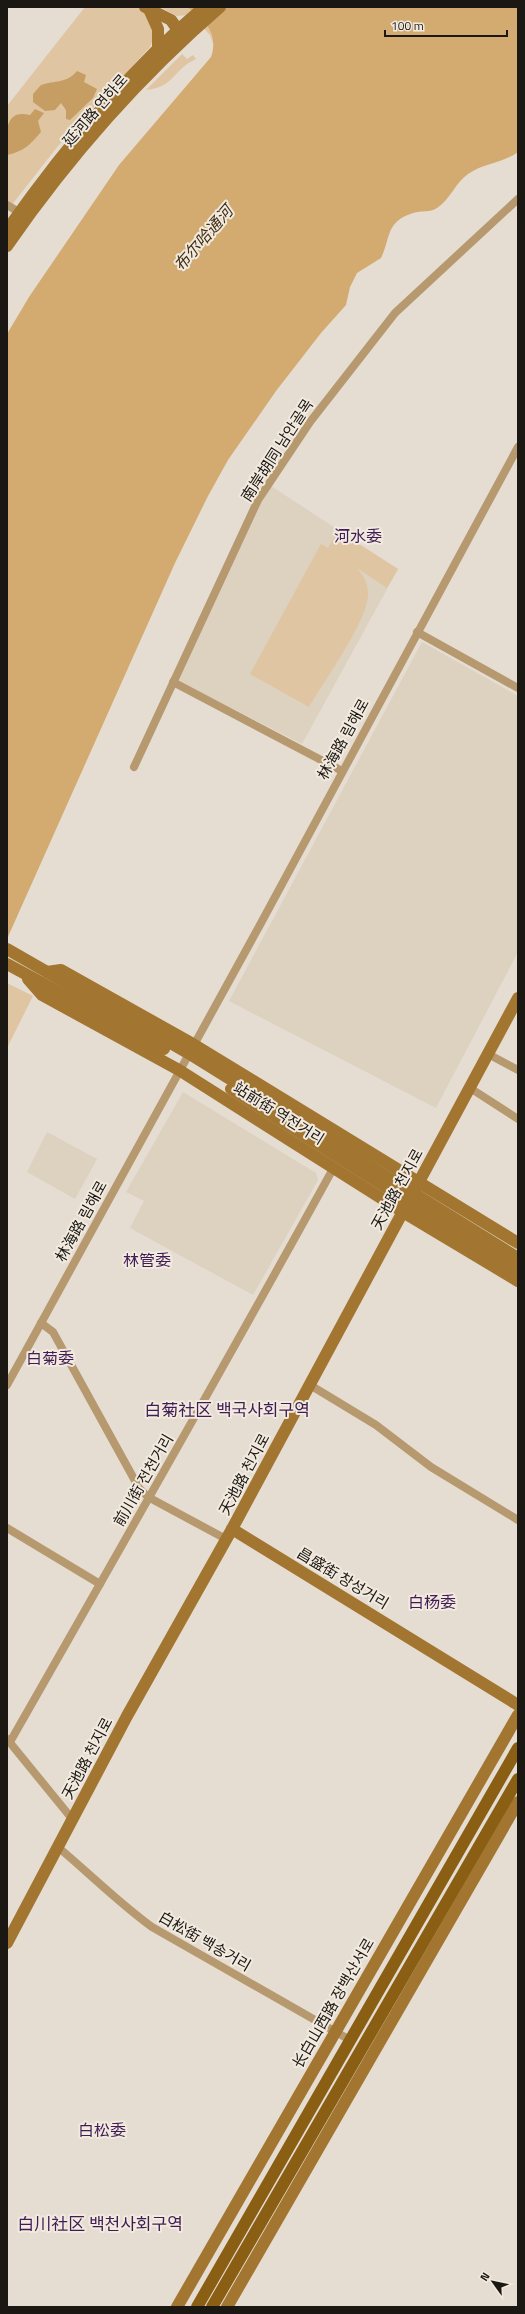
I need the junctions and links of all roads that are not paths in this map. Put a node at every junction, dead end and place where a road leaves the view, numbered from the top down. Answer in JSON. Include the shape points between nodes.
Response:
{"nodes":[{"id":1,"x":204,"y":7,"type":"edge"},
{"id":2,"x":220,"y":7,"type":"edge"},
{"id":3,"x":147,"y":8,"type":"edge"},
{"id":4,"x":183,"y":32,"type":"junction"},
{"id":5,"x":158,"y":47,"type":"junction"},
{"id":6,"x":518,"y":199,"type":"edge"},
{"id":7,"x":7,"y":205,"type":"edge"},
{"id":8,"x":20,"y":212,"type":"junction"},
{"id":9,"x":7,"y":230,"type":"edge"},
{"id":10,"x":7,"y":246,"type":"edge"},
{"id":11,"x":518,"y":447,"type":"edge"},
{"id":12,"x":417,"y":632,"type":"junction"},
{"id":13,"x":173,"y":682,"type":"junction"},
{"id":14,"x":518,"y":688,"type":"edge"},
{"id":15,"x":134,"y":767,"type":"dead end"},
{"id":16,"x":342,"y":771,"type":"junction"},
{"id":17,"x":7,"y":949,"type":"edge"},
{"id":18,"x":15,"y":969,"type":"edge"},
{"id":19,"x":518,"y":998,"type":"edge"},
{"id":20,"x":488,"y":1054,"type":"junction"},
{"id":21,"x":186,"y":1057,"type":"junction"},
{"id":22,"x":518,"y":1070,"type":"edge"},
{"id":23,"x":470,"y":1088,"type":"junction"},
{"id":24,"x":518,"y":1119,"type":"edge"},
{"id":25,"x":334,"y":1167,"type":"junction"},
{"id":26,"x":411,"y":1197,"type":"junction"},
{"id":27,"x":518,"y":1243,"type":"edge"},
{"id":28,"x":518,"y":1258,"type":"edge"},
{"id":29,"x":518,"y":1271,"type":"edge"},
{"id":30,"x":518,"y":1281,"type":"edge"},
{"id":31,"x":41,"y":1323,"type":"junction"},
{"id":32,"x":7,"y":1385,"type":"edge"},
{"id":33,"x":310,"y":1385,"type":"junction"},
{"id":34,"x":148,"y":1497,"type":"junction"},
{"id":35,"x":518,"y":1520,"type":"edge"},
{"id":36,"x":7,"y":1528,"type":"edge"},
{"id":37,"x":229,"y":1534,"type":"junction"},
{"id":38,"x":100,"y":1584,"type":"junction"},
{"id":39,"x":518,"y":1705,"type":"edge"},
{"id":40,"x":518,"y":1715,"type":"edge"},
{"id":41,"x":8,"y":1740,"type":"edge"},
{"id":42,"x":518,"y":1748,"type":"edge"},
{"id":43,"x":518,"y":1779,"type":"edge"},
{"id":44,"x":518,"y":1802,"type":"edge"},
{"id":45,"x":73,"y":1820,"type":"junction"},
{"id":46,"x":58,"y":1848,"type":"junction"},
{"id":47,"x":7,"y":1943,"type":"edge"},
{"id":48,"x":335,"y":2032,"type":"junction"},
{"id":49,"x":350,"y":2040,"type":"junction"},
{"id":50,"x":177,"y":2307,"type":"edge"},
{"id":51,"x":197,"y":2307,"type":"edge"},
{"id":52,"x":212,"y":2307,"type":"edge"},
{"id":53,"x":227,"y":2307,"type":"edge"}],
"edges":[{"from":1,"to":4,"type":"street","name":"延河路 연하로"},
{"from":2,"to":4,"type":"street","name":"延河路 연하로"},
{"from":3,"to":4,"type":"street","via":[[171,20]]},
{"from":3,"to":5,"type":"street","via":[[158,29]]},
{"from":4,"to":5,"type":"street","name":"延河路 연하로"},
{"from":4,"to":10,"type":"street","name":"延河路 연하로","via":[[50,187]]},
{"from":5,"to":8,"type":"street","name":"延河路 연하로","via":[[78,137]]},
{"from":6,"to":13,"type":"street","name":"南岸胡同 남안골목","via":[[395,313],[310,422],[258,500]]},
{"from":7,"to":8,"type":"street"},
{"from":8,"to":9,"type":"street","name":"延河路 연하로"},
{"from":11,"to":12,"type":"street","name":"林海路 림해로"},
{"from":12,"to":14,"type":"street"},
{"from":12,"to":16,"type":"street","name":"林海路 림해로"},
{"from":13,"to":15,"type":"street","name":"南岸胡同 남안골목"},
{"from":13,"to":16,"type":"street"},
{"from":16,"to":21,"type":"street","name":"林海路 림해로"},
{"from":17,"to":21,"type":"street","name":"站前街 역전거리"},
{"from":18,"to":21,"type":"street","name":"站前街 역전거리"},
{"from":19,"to":20,"type":"street","name":"天池路 천지로"},
{"from":20,"to":22,"type":"street"},
{"from":20,"to":23,"type":"street","name":"天池路 천지로"},
{"from":21,"to":25,"type":"street","name":"站前街 역전거리"},
{"from":21,"to":26,"type":"street","name":"站前街 역전거리"},
{"from":21,"to":31,"type":"street","name":"林海路 림해로"},
{"from":23,"to":24,"type":"street"},
{"from":23,"to":26,"type":"street","name":"天池路 천지로"},
{"from":25,"to":26,"type":"street","name":"站前街 역전거리"},
{"from":25,"to":34,"type":"street","name":"前川街 전천거리","via":[[194,1422]]},
{"from":26,"to":27,"type":"street","name":"站前街 역전거리"},
{"from":26,"to":28,"type":"street","name":"站前街 역전거리"},
{"from":26,"to":29,"type":"street","name":"站前街 역전거리"},
{"from":26,"to":30,"type":"street","name":"站前街 역전거리"},
{"from":26,"to":33,"type":"street","name":"天池路 천지로"},
{"from":31,"to":32,"type":"street","name":"林海路 림해로"},
{"from":31,"to":34,"type":"street","via":[[53,1332],[135,1483]]},
{"from":33,"to":35,"type":"street","via":[[376,1425],[431,1467]]},
{"from":33,"to":37,"type":"street","name":"天池路 천지로"},
{"from":34,"to":37,"type":"street"},
{"from":34,"to":38,"type":"street","name":"前川街 전천거리"},
{"from":36,"to":38,"type":"street"},
{"from":37,"to":39,"type":"street","name":"昌盛街 창성거리"},
{"from":37,"to":45,"type":"street","name":"天池路 천지로","via":[[135,1702]]},
{"from":38,"to":41,"type":"street","name":"前川街 전천거리"},
{"from":40,"to":48,"type":"street","name":"长白山西路 장백산서로"},
{"from":41,"to":45,"type":"street"},
{"from":42,"to":49,"type":"main road"},
{"from":43,"to":52,"type":"main road"},
{"from":44,"to":53,"type":"street"},
{"from":45,"to":46,"type":"street","name":"天池路 천지로"},
{"from":46,"to":47,"type":"street","name":"天池路 천지로"},
{"from":46,"to":48,"type":"street","name":"白松街 백송거리","via":[[133,1914],[152,1927]]},
{"from":48,"to":49,"type":"street","name":"白松街 백송거리"},
{"from":48,"to":50,"type":"street","name":"长白山西路 장백산서로"},
{"from":49,"to":51,"type":"main road"}]}
